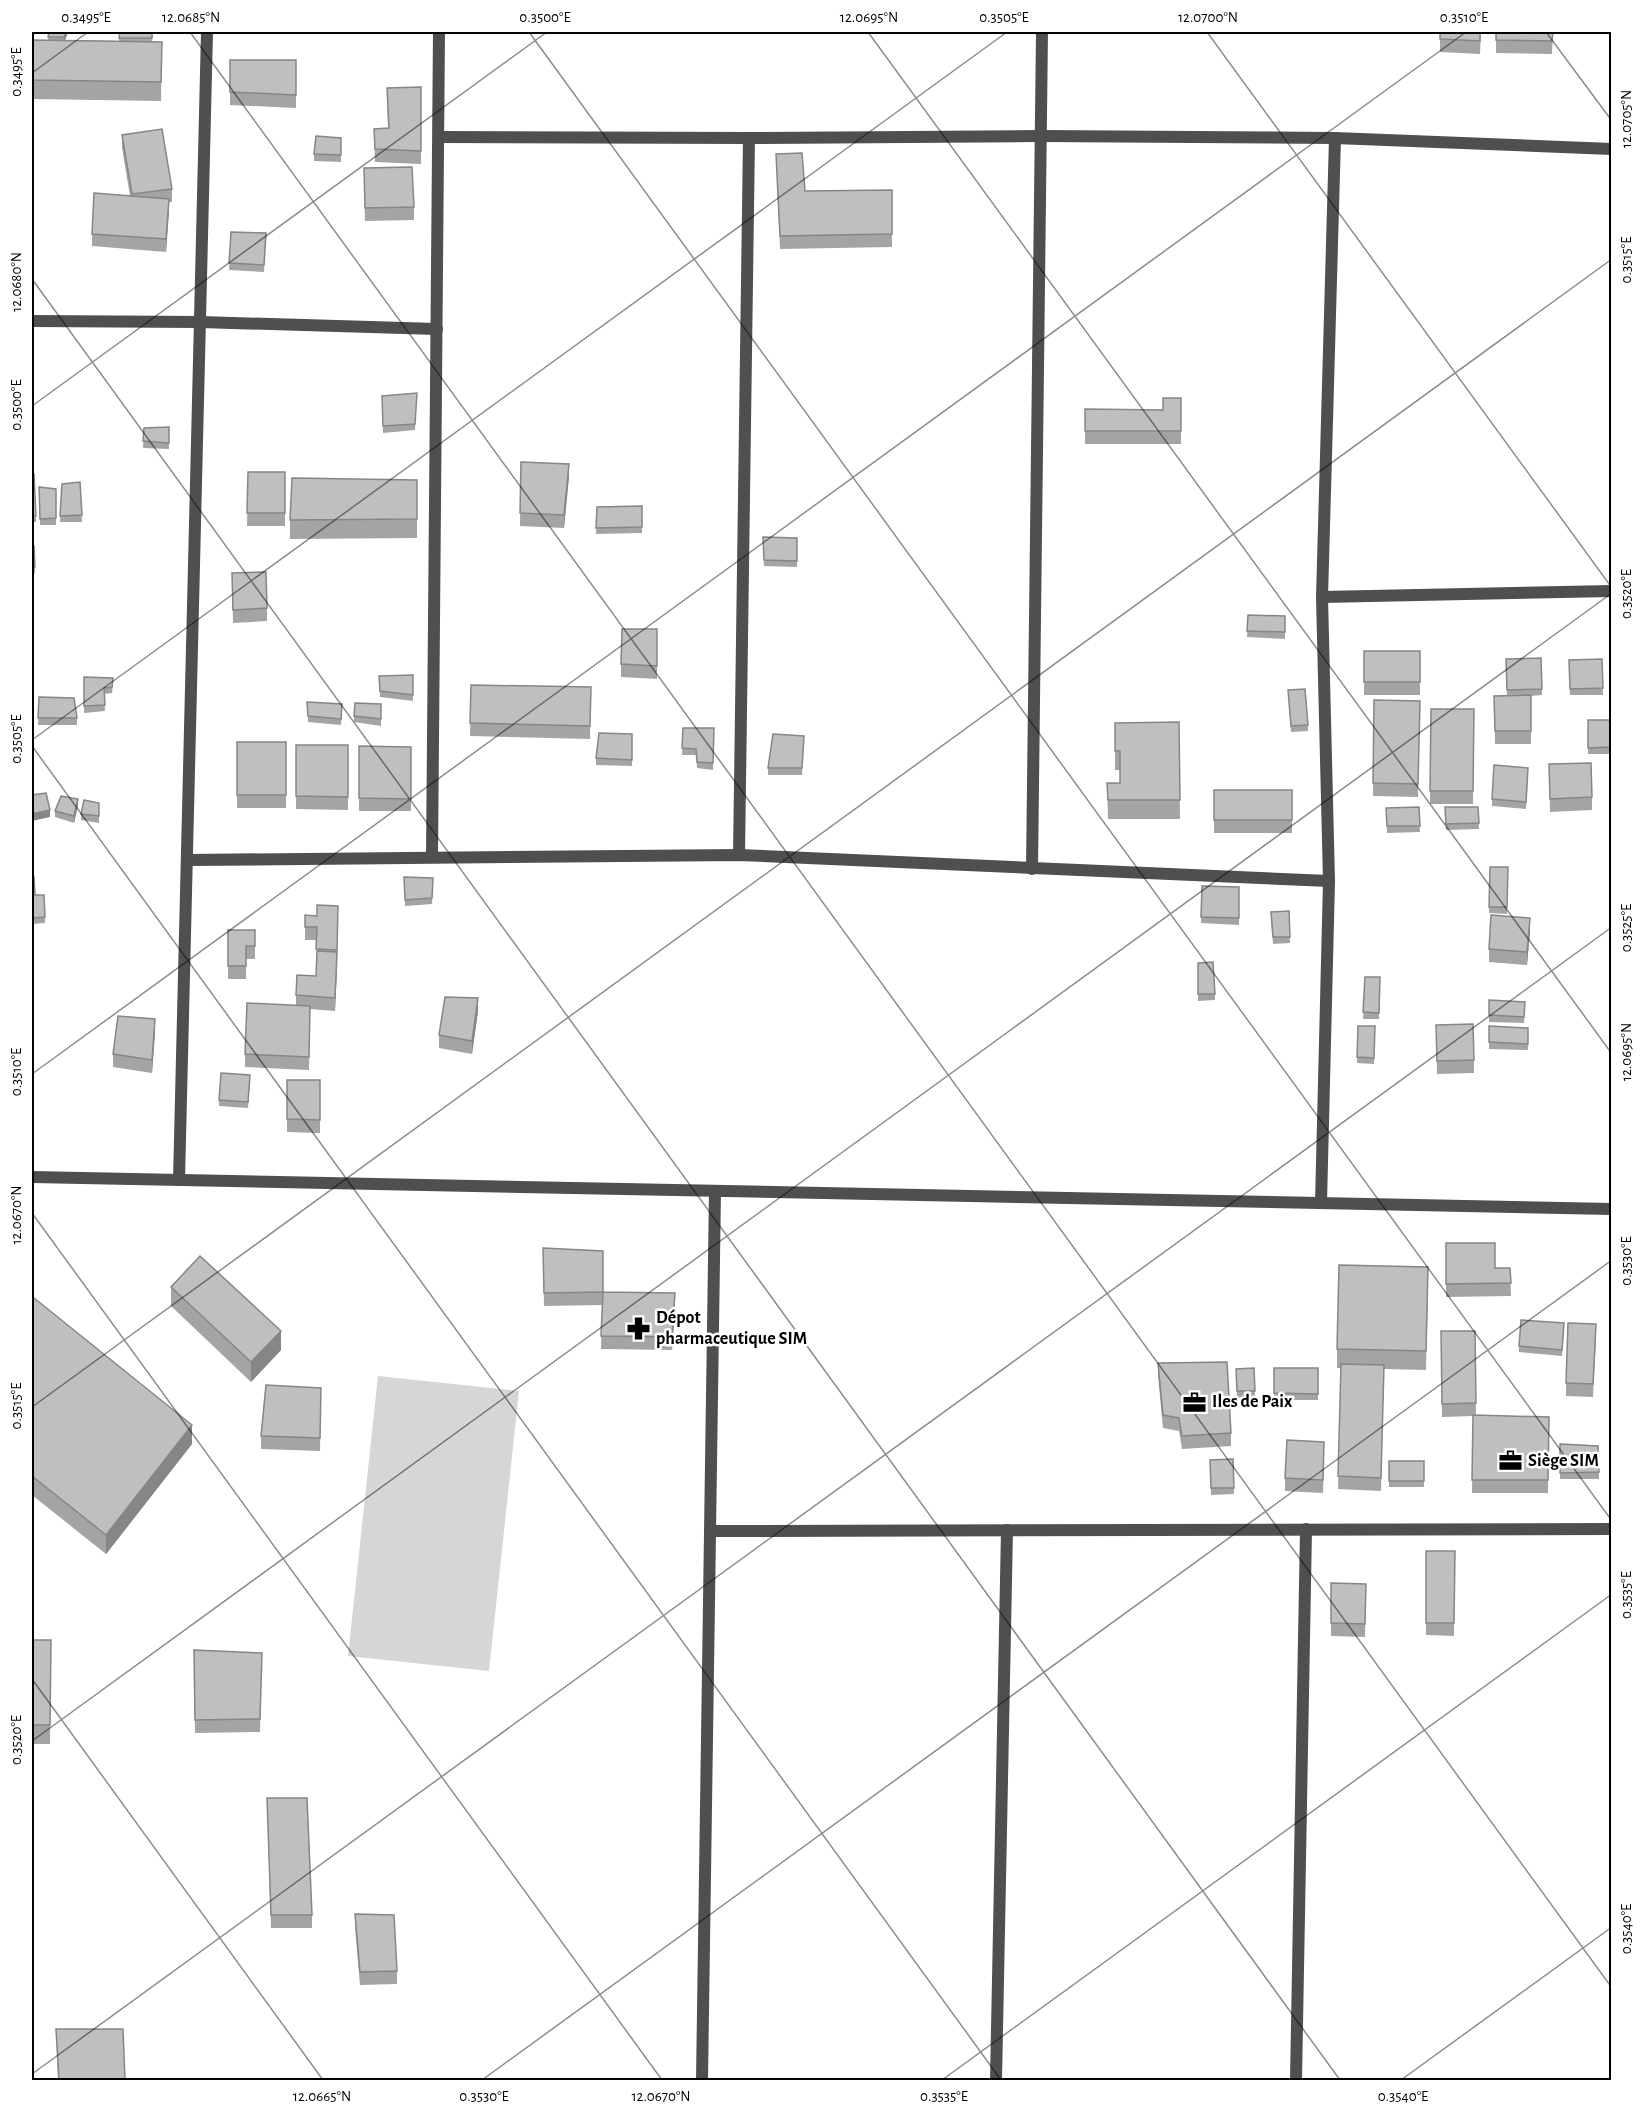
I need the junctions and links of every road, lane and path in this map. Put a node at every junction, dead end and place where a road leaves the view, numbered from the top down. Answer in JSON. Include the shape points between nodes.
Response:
{"nodes":[{"id":1,"x":207,"y":32,"type":"edge"},
{"id":2,"x":440,"y":32,"type":"edge"},
{"id":3,"x":1042,"y":32,"type":"edge"},
{"id":4,"x":1040,"y":136,"type":"junction"},
{"id":5,"x":439,"y":137,"type":"junction"},
{"id":6,"x":748,"y":138,"type":"junction"},
{"id":7,"x":1335,"y":138,"type":"junction"},
{"id":8,"x":1611,"y":149,"type":"edge"},
{"id":9,"x":32,"y":321,"type":"edge"},
{"id":10,"x":200,"y":322,"type":"junction"},
{"id":11,"x":437,"y":329,"type":"junction"},
{"id":12,"x":1611,"y":591,"type":"edge"},
{"id":13,"x":1322,"y":597,"type":"junction"},
{"id":14,"x":739,"y":855,"type":"junction"},
{"id":15,"x":432,"y":857,"type":"junction"},
{"id":16,"x":187,"y":860,"type":"junction"},
{"id":17,"x":1032,"y":869,"type":"junction"},
{"id":18,"x":1329,"y":881,"type":"junction"},
{"id":19,"x":32,"y":1177,"type":"edge"},
{"id":20,"x":179,"y":1180,"type":"junction"},
{"id":21,"x":715,"y":1191,"type":"junction"},
{"id":22,"x":1321,"y":1203,"type":"junction"},
{"id":23,"x":1611,"y":1209,"type":"edge"},
{"id":24,"x":1306,"y":1529,"type":"junction"},
{"id":25,"x":1611,"y":1529,"type":"edge"},
{"id":26,"x":1007,"y":1530,"type":"junction"},
{"id":27,"x":710,"y":1531,"type":"junction"},
{"id":28,"x":702,"y":2080,"type":"edge"},
{"id":29,"x":996,"y":2080,"type":"edge"},
{"id":30,"x":1296,"y":2080,"type":"edge"}],
"edges":[{"from":1,"to":10,"type":"street"},
{"from":2,"to":5,"type":"street"},
{"from":3,"to":4,"type":"street"},
{"from":4,"to":6,"type":"street"},
{"from":4,"to":7,"type":"street"},
{"from":4,"to":17,"type":"street"},
{"from":5,"to":6,"type":"street"},
{"from":5,"to":11,"type":"street"},
{"from":6,"to":14,"type":"street"},
{"from":7,"to":8,"type":"street"},
{"from":7,"to":13,"type":"street"},
{"from":9,"to":10,"type":"street"},
{"from":10,"to":11,"type":"street"},
{"from":10,"to":16,"type":"street"},
{"from":11,"to":15,"type":"street"},
{"from":12,"to":13,"type":"street"},
{"from":13,"to":18,"type":"street"},
{"from":14,"to":15,"type":"street"},
{"from":14,"to":17,"type":"street"},
{"from":15,"to":16,"type":"street"},
{"from":16,"to":20,"type":"street"},
{"from":17,"to":18,"type":"street"},
{"from":18,"to":22,"type":"street"},
{"from":19,"to":20,"type":"street"},
{"from":20,"to":21,"type":"street"},
{"from":21,"to":22,"type":"street"},
{"from":21,"to":27,"type":"street"},
{"from":22,"to":23,"type":"street"},
{"from":24,"to":25,"type":"street"},
{"from":24,"to":26,"type":"street"},
{"from":24,"to":30,"type":"street"},
{"from":26,"to":27,"type":"street"},
{"from":26,"to":29,"type":"street"},
{"from":27,"to":28,"type":"street"}]}
